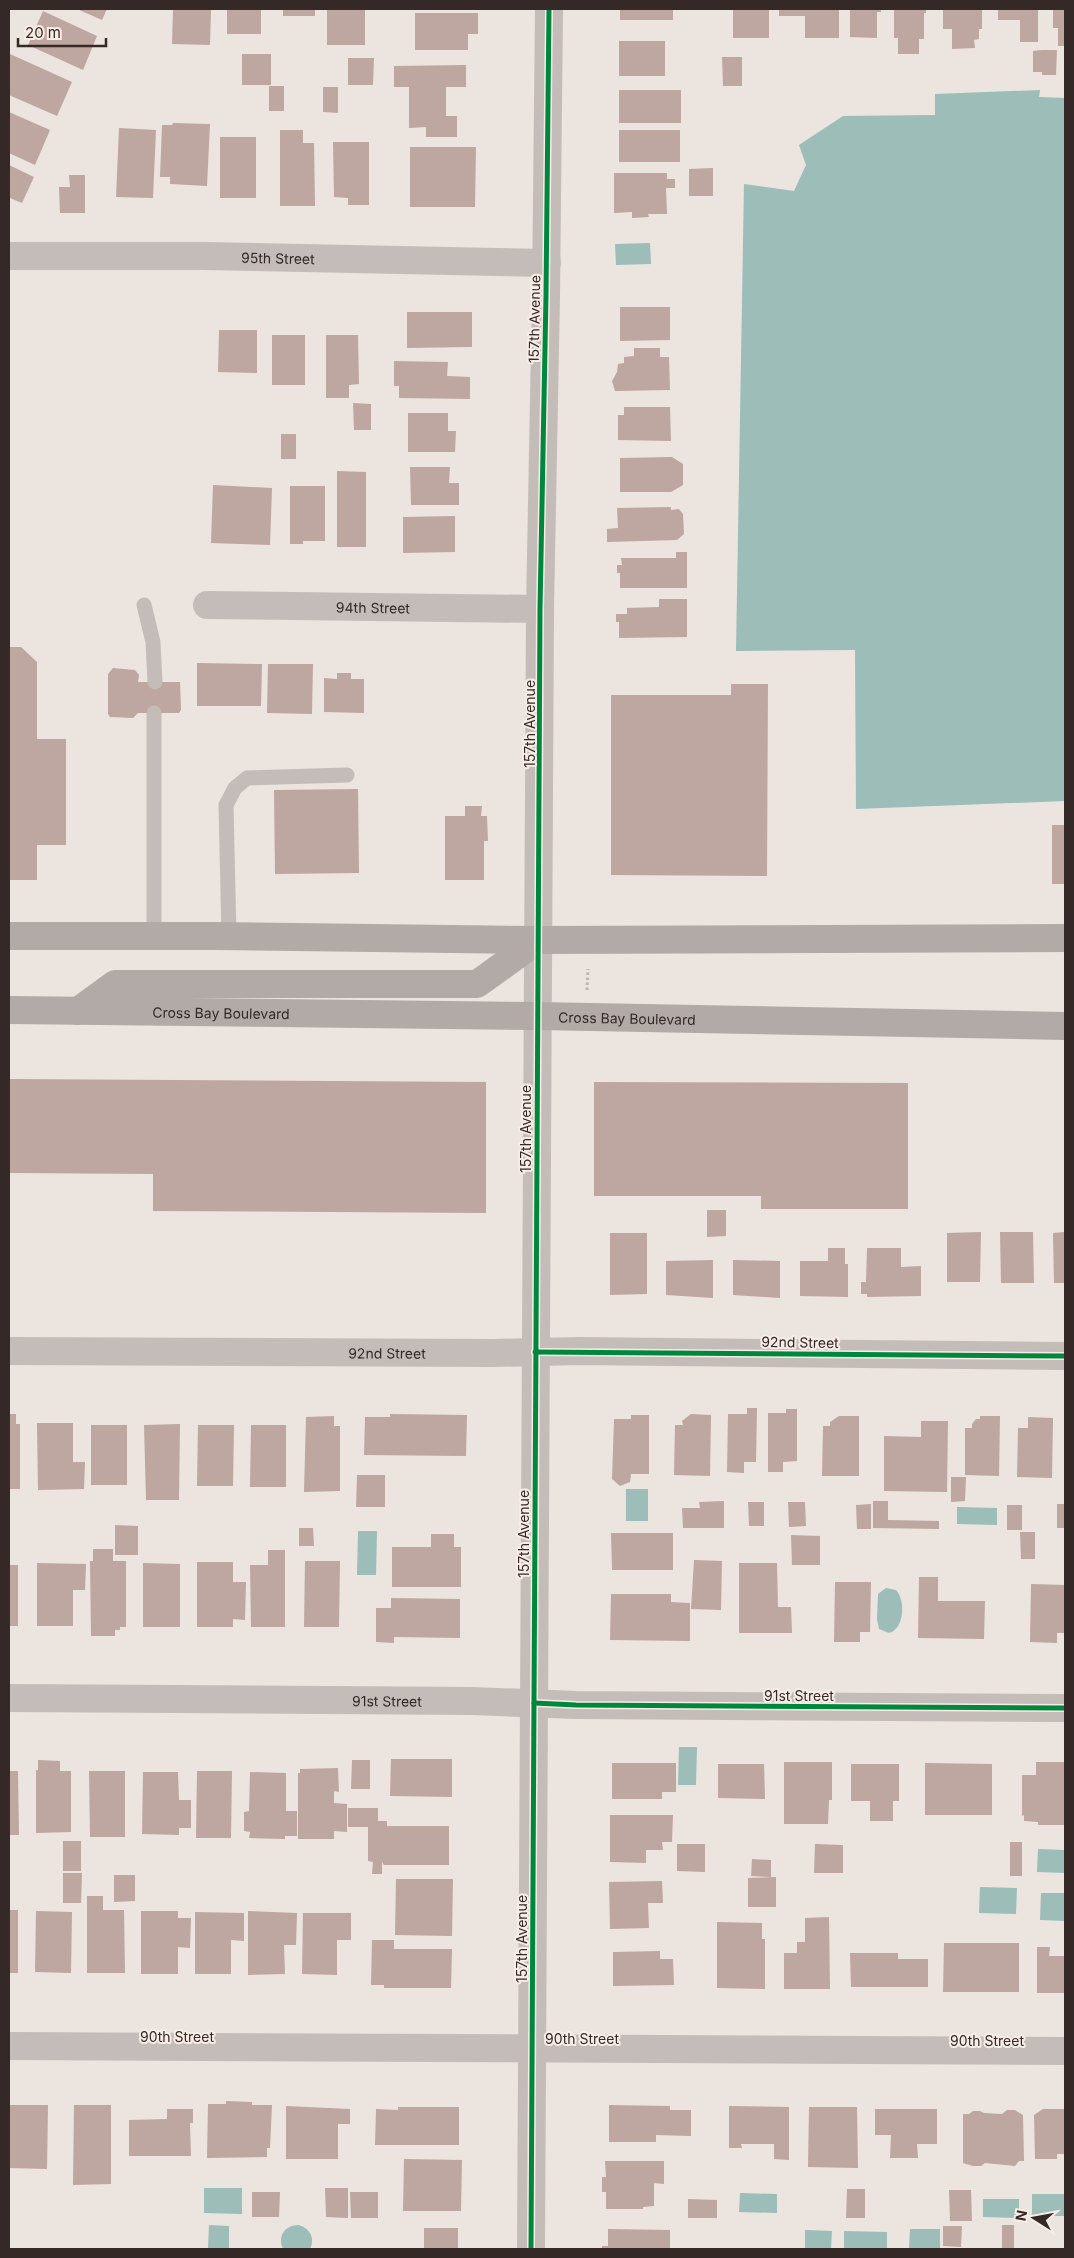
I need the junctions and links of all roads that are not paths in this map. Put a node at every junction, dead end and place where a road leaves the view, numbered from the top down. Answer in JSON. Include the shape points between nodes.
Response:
{"nodes":[{"id":1,"x":549,"y":9,"type":"edge"},
{"id":2,"x":9,"y":256,"type":"edge"},
{"id":3,"x":546,"y":263,"type":"junction"},
{"id":4,"x":144,"y":605,"type":"dead end"},
{"id":5,"x":207,"y":605,"type":"dead end"},
{"id":6,"x":540,"y":610,"type":"junction"},
{"id":7,"x":155,"y":682,"type":"dead end"},
{"id":8,"x":154,"y":713,"type":"dead end"},
{"id":9,"x":347,"y":775,"type":"dead end"},
{"id":10,"x":9,"y":936,"type":"edge"},
{"id":11,"x":154,"y":936,"type":"junction"},
{"id":12,"x":229,"y":937,"type":"junction"},
{"id":13,"x":1065,"y":938,"type":"edge"},
{"id":14,"x":538,"y":940,"type":"junction"},
{"id":15,"x":9,"y":1010,"type":"edge"},
{"id":16,"x":78,"y":1011,"type":"junction"},
{"id":17,"x":537,"y":1016,"type":"junction"},
{"id":18,"x":1065,"y":1026,"type":"edge"},
{"id":19,"x":9,"y":1351,"type":"edge"},
{"id":20,"x":535,"y":1352,"type":"junction"},
{"id":21,"x":1065,"y":1356,"type":"edge"},
{"id":22,"x":9,"y":1698,"type":"edge"},
{"id":23,"x":534,"y":1703,"type":"junction"},
{"id":24,"x":1065,"y":1708,"type":"edge"},
{"id":25,"x":9,"y":2046,"type":"edge"},
{"id":26,"x":532,"y":2049,"type":"junction"},
{"id":27,"x":1065,"y":2051,"type":"edge"},
{"id":28,"x":531,"y":2249,"type":"edge"}],
"edges":[{"from":1,"to":3,"type":"street","name":"157th Avenue"},
{"from":2,"to":3,"type":"street","name":"95th Street","via":[[212,256]]},
{"from":3,"to":6,"type":"street","name":"157th Avenue"},
{"from":4,"to":7,"type":"lane","via":[[153,642]]},
{"from":5,"to":6,"type":"street","name":"94th Street"},
{"from":6,"to":14,"type":"street","name":"157th Avenue"},
{"from":8,"to":11,"type":"lane"},
{"from":9,"to":12,"type":"lane","via":[[247,778],[235,788],[226,805]]},
{"from":10,"to":11,"type":"main road"},
{"from":11,"to":12,"type":"main road"},
{"from":12,"to":14,"type":"main road"},
{"from":13,"to":14,"type":"main road"},
{"from":14,"to":16,"type":"main road","via":[[477,984],[115,984]]},
{"from":14,"to":17,"type":"street","name":"157th Avenue"},
{"from":15,"to":16,"type":"main road","name":"Cross Bay Boulevard"},
{"from":16,"to":17,"type":"main road","name":"Cross Bay Boulevard"},
{"from":17,"to":18,"type":"main road","name":"Cross Bay Boulevard"},
{"from":17,"to":20,"type":"street","name":"157th Avenue"},
{"from":19,"to":20,"type":"street","name":"92nd Street"},
{"from":20,"to":21,"type":"street","name":"92nd Street"},
{"from":20,"to":23,"type":"street","name":"157th Avenue"},
{"from":22,"to":23,"type":"street","name":"91st Street"},
{"from":23,"to":24,"type":"street","name":"91st Street","via":[[586,1706]]},
{"from":23,"to":26,"type":"street","name":"157th Avenue"},
{"from":25,"to":26,"type":"street","name":"90th Street"},
{"from":26,"to":27,"type":"street","name":"90th Street"},
{"from":26,"to":28,"type":"street","name":"157th Avenue"}]}
